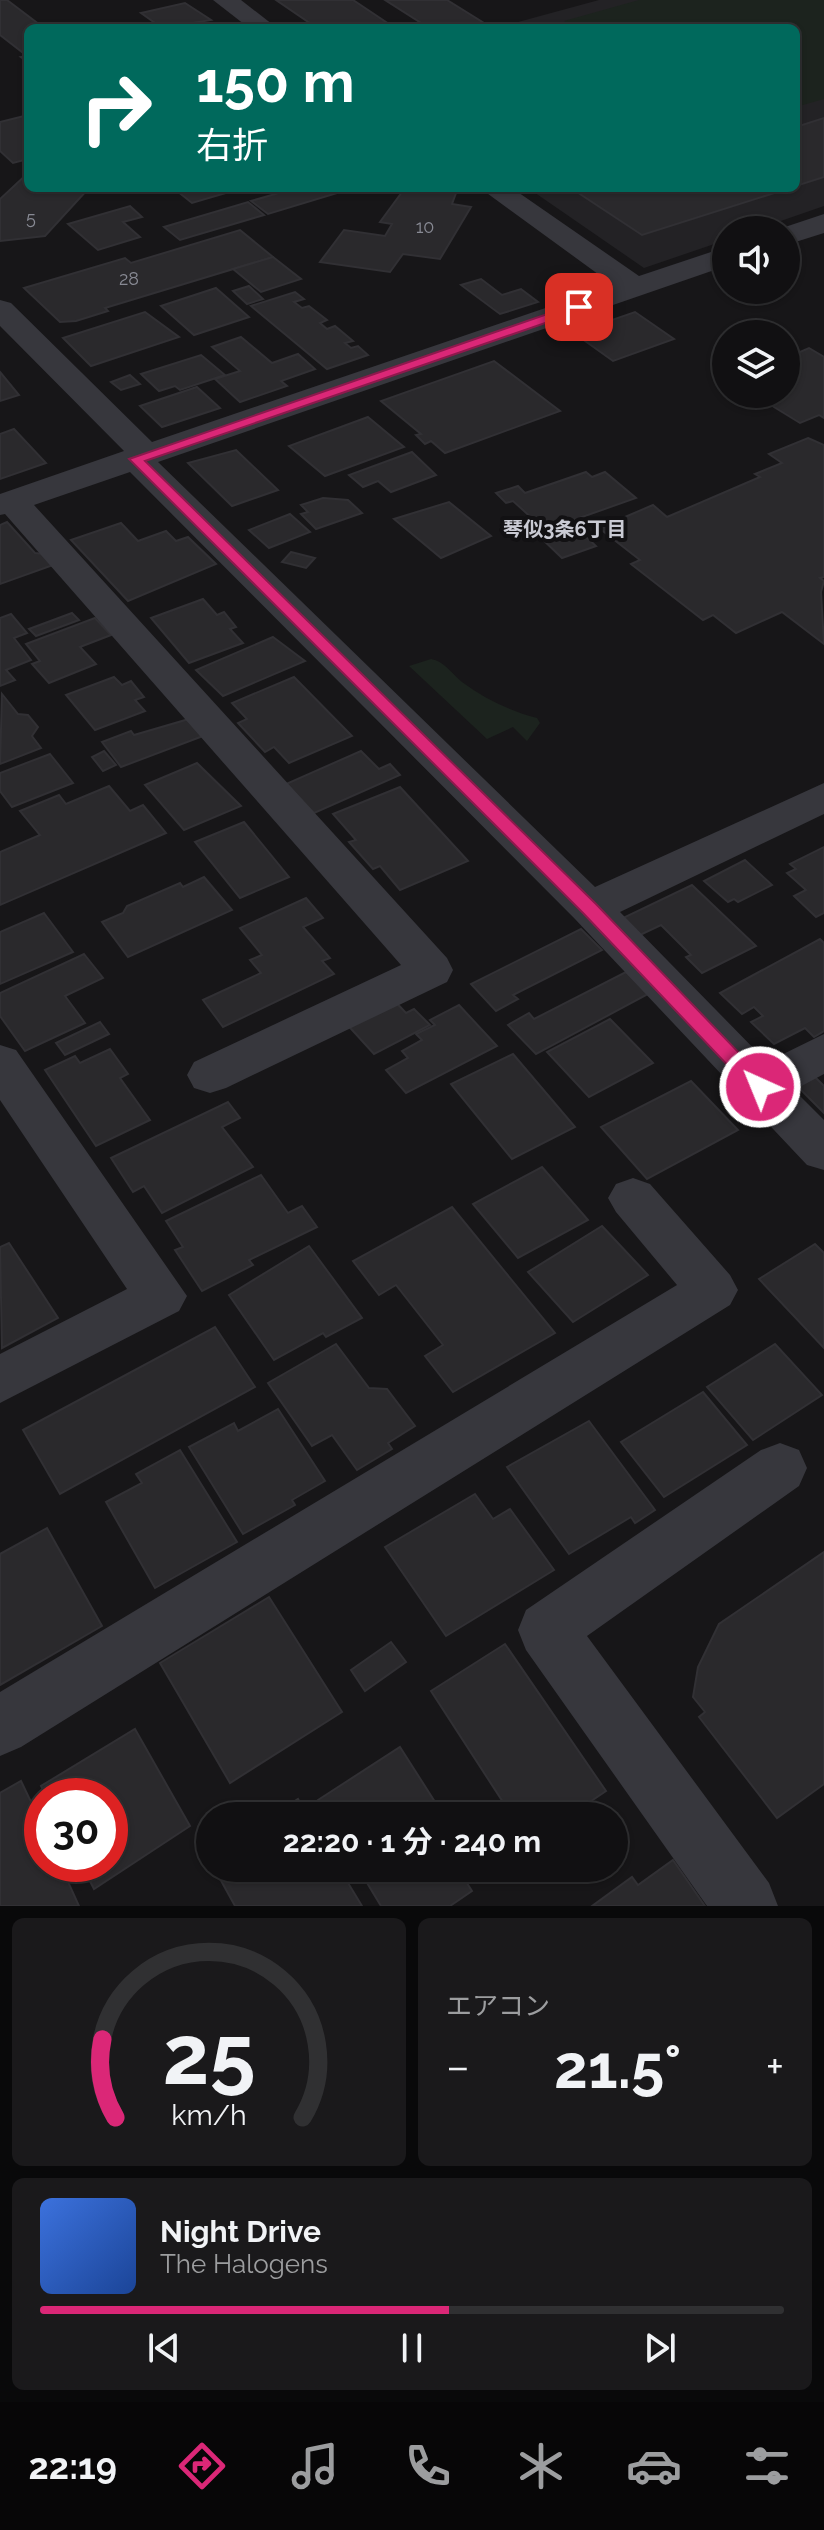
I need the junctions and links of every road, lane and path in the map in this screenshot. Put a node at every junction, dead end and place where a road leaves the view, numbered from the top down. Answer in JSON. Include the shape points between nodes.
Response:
{"nodes":[{"id":1,"x":225,"y":0,"type":"edge"},
{"id":2,"x":259,"y":24,"type":"edge"},
{"id":3,"x":500,"y":192,"type":"edge"},
{"id":4,"x":824,"y":223,"type":"edge"},
{"id":5,"x":800,"y":231,"type":"edge"},
{"id":6,"x":712,"y":261,"type":"edge"},
{"id":7,"x":636,"y":287,"type":"junction"},
{"id":8,"x":0,"y":309,"type":"edge"},
{"id":9,"x":141,"y":457,"type":"junction"},
{"id":10,"x":6,"y":503,"type":"edge"},
{"id":11,"x":824,"y":797,"type":"edge"},
{"id":12,"x":590,"y":908,"type":"junction"},
{"id":13,"x":824,"y":1052,"type":"edge"},
{"id":14,"x":0,"y":1063,"type":"edge"},
{"id":15,"x":210,"y":1075,"type":"dead end"},
{"id":16,"x":760,"y":1087,"type":"junction"},
{"id":17,"x":824,"y":1151,"type":"edge"},
{"id":18,"x":633,"y":1198,"type":"dead end"},
{"id":19,"x":0,"y":1380,"type":"edge"},
{"id":20,"x":780,"y":1468,"type":"dead end"},
{"id":21,"x":0,"y":1726,"type":"edge"},
{"id":22,"x":746,"y":1906,"type":"edge"}],
"edges":[{"from":1,"to":2,"type":"street"},
{"from":3,"to":7,"type":"street"},
{"from":4,"to":5,"type":"street"},
{"from":6,"to":7,"type":"street"},
{"from":7,"to":9,"type":"street"},
{"from":8,"to":9,"type":"street"},
{"from":9,"to":10,"type":"street"},
{"from":9,"to":12,"type":"street"},
{"from":10,"to":15,"type":"street","via":[[431,970]]},
{"from":11,"to":12,"type":"street"},
{"from":12,"to":16,"type":"street"},
{"from":13,"to":16,"type":"street"},
{"from":14,"to":19,"type":"street","via":[[161,1296]]},
{"from":16,"to":17,"type":"street"},
{"from":18,"to":21,"type":"street","via":[[712,1290]]},
{"from":20,"to":22,"type":"street","via":[[547,1630]]}]}
